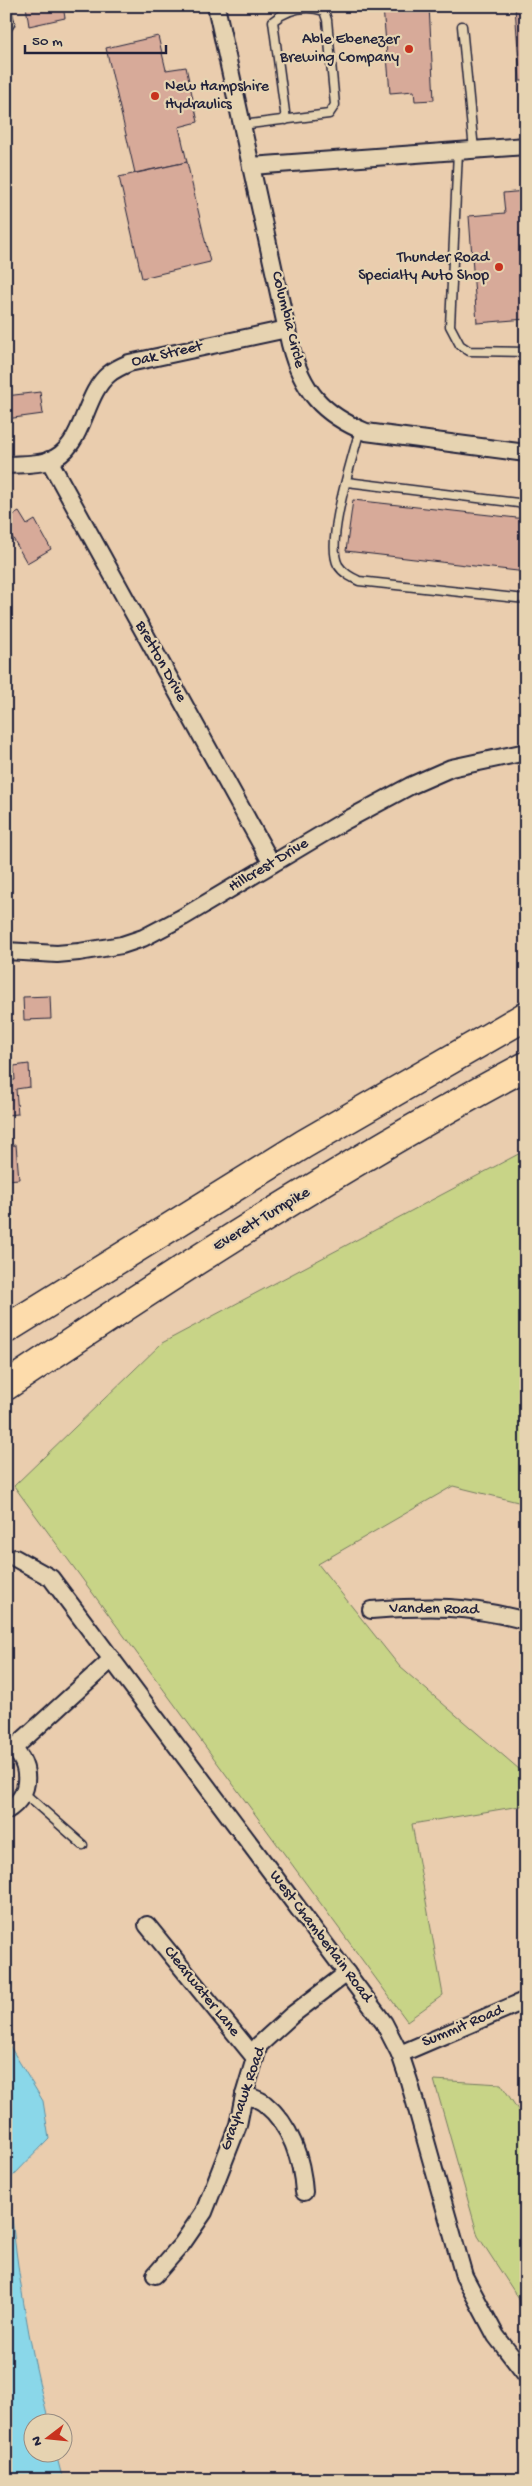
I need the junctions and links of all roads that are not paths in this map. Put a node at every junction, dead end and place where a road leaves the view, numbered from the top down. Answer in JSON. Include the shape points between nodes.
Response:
{"nodes":[{"id":1,"x":6,"y":6,"type":"edge"},
{"id":2,"x":216,"y":6,"type":"edge"},
{"id":3,"x":462,"y":26,"type":"dead end"},
{"id":4,"x":6,"y":30,"type":"edge"},
{"id":5,"x":286,"y":120,"type":"junction"},
{"id":6,"x":242,"y":125,"type":"junction"},
{"id":7,"x":526,"y":146,"type":"edge"},
{"id":8,"x":466,"y":150,"type":"junction"},
{"id":9,"x":251,"y":166,"type":"junction"},
{"id":10,"x":287,"y":329,"type":"junction"},
{"id":11,"x":526,"y":352,"type":"edge"},
{"id":12,"x":360,"y":429,"type":"junction"},
{"id":13,"x":526,"y":453,"type":"edge"},
{"id":14,"x":49,"y":460,"type":"junction"},
{"id":15,"x":6,"y":465,"type":"edge"},
{"id":16,"x":347,"y":482,"type":"junction"},
{"id":17,"x":526,"y":504,"type":"edge"},
{"id":18,"x":526,"y":600,"type":"edge"},
{"id":19,"x":526,"y":752,"type":"edge"},
{"id":20,"x":272,"y":864,"type":"junction"},
{"id":21,"x":6,"y":951,"type":"edge"},
{"id":22,"x":526,"y":1016,"type":"edge"},
{"id":23,"x":526,"y":1066,"type":"edge"},
{"id":24,"x":6,"y":1329,"type":"edge"},
{"id":25,"x":6,"y":1386,"type":"edge"},
{"id":26,"x":15,"y":1558,"type":"dead end"},
{"id":27,"x":371,"y":1610,"type":"dead end"},
{"id":28,"x":526,"y":1621,"type":"edge"},
{"id":29,"x":112,"y":1659,"type":"junction"},
{"id":30,"x":10,"y":1745,"type":"edge"},
{"id":31,"x":24,"y":1793,"type":"junction"},
{"id":32,"x":6,"y":1812,"type":"edge"},
{"id":33,"x":83,"y":1845,"type":"dead end"},
{"id":34,"x":147,"y":1925,"type":"dead end"},
{"id":35,"x":348,"y":1973,"type":"junction"},
{"id":36,"x":526,"y":2000,"type":"edge"},
{"id":37,"x":400,"y":2054,"type":"junction"},
{"id":38,"x":254,"y":2058,"type":"junction"},
{"id":39,"x":244,"y":2095,"type":"junction"},
{"id":40,"x":304,"y":2192,"type":"dead end"},
{"id":41,"x":155,"y":2275,"type":"dead end"},
{"id":42,"x":526,"y":2375,"type":"edge"}],
"edges":[{"from":1,"to":4,"type":"lane","via":[[10,24]]},
{"from":2,"to":6,"type":"street","name":"Columbia Circle"},
{"from":3,"to":8,"type":"lane"},
{"from":5,"to":5,"type":"lane","via":[[329,114],[335,105],[328,20],[324,11],[311,7],[284,12],[273,21]]},
{"from":5,"to":6,"type":"lane"},
{"from":6,"to":9,"type":"street","name":"Columbia Circle"},
{"from":7,"to":8,"type":"street"},
{"from":8,"to":9,"type":"street"},
{"from":8,"to":11,"type":"lane","via":[[450,326],[460,345],[469,351]]},
{"from":9,"to":10,"type":"street","name":"Columbia Circle"},
{"from":10,"to":12,"type":"street","name":"Columbia Circle","via":[[295,362],[314,398],[328,412]]},
{"from":10,"to":14,"type":"street","name":"Oak Street","via":[[118,368],[108,374],[95,392],[74,438]]},
{"from":12,"to":13,"type":"street","name":"Columbia Circle","via":[[390,436]]},
{"from":12,"to":16,"type":"lane"},
{"from":14,"to":15,"type":"street"},
{"from":14,"to":20,"type":"street","name":"Bretton Drive"},
{"from":16,"to":17,"type":"lane"},
{"from":16,"to":18,"type":"lane","via":[[335,527],[334,552],[347,575],[359,581]]},
{"from":19,"to":20,"type":"street","name":"Hillcrest Drive","via":[[476,761],[430,776]]},
{"from":20,"to":21,"type":"street","name":"Hillcrest Drive","via":[[183,917],[122,945],[57,954]]},
{"from":22,"to":24,"type":"highway","via":[[304,1144]]},
{"from":23,"to":25,"type":"highway","name":"Everett Turnpike","via":[[439,1112],[170,1276]]},
{"from":26,"to":29,"type":"street","name":"West Chamberlain Road","via":[[51,1578]]},
{"from":27,"to":28,"type":"street","name":"Vanden Road","via":[[458,1607],[486,1610]]},
{"from":29,"to":30,"type":"street"},
{"from":29,"to":35,"type":"street","name":"West Chamberlain Road"},
{"from":30,"to":31,"type":"street","via":[[27,1769]]},
{"from":31,"to":32,"type":"street","via":[[18,1803]]},
{"from":31,"to":33,"type":"lane"},
{"from":34,"to":38,"type":"street","name":"Clearwater Lane"},
{"from":35,"to":37,"type":"street","name":"West Chamberlain Road","via":[[384,2023]]},
{"from":35,"to":38,"type":"street","name":"Grayhawk Road","via":[[292,2015],[260,2044]]},
{"from":36,"to":37,"type":"street","name":"Summit Road"},
{"from":37,"to":42,"type":"street","name":"West Chamberlain Road","via":[[464,2276],[496,2336]]},
{"from":38,"to":39,"type":"street","name":"Grayhawk Road"},
{"from":39,"to":40,"type":"street","via":[[264,2103],[280,2120],[302,2167]]},
{"from":39,"to":41,"type":"street","name":"Grayhawk Road","via":[[238,2125],[204,2212]]}]}
